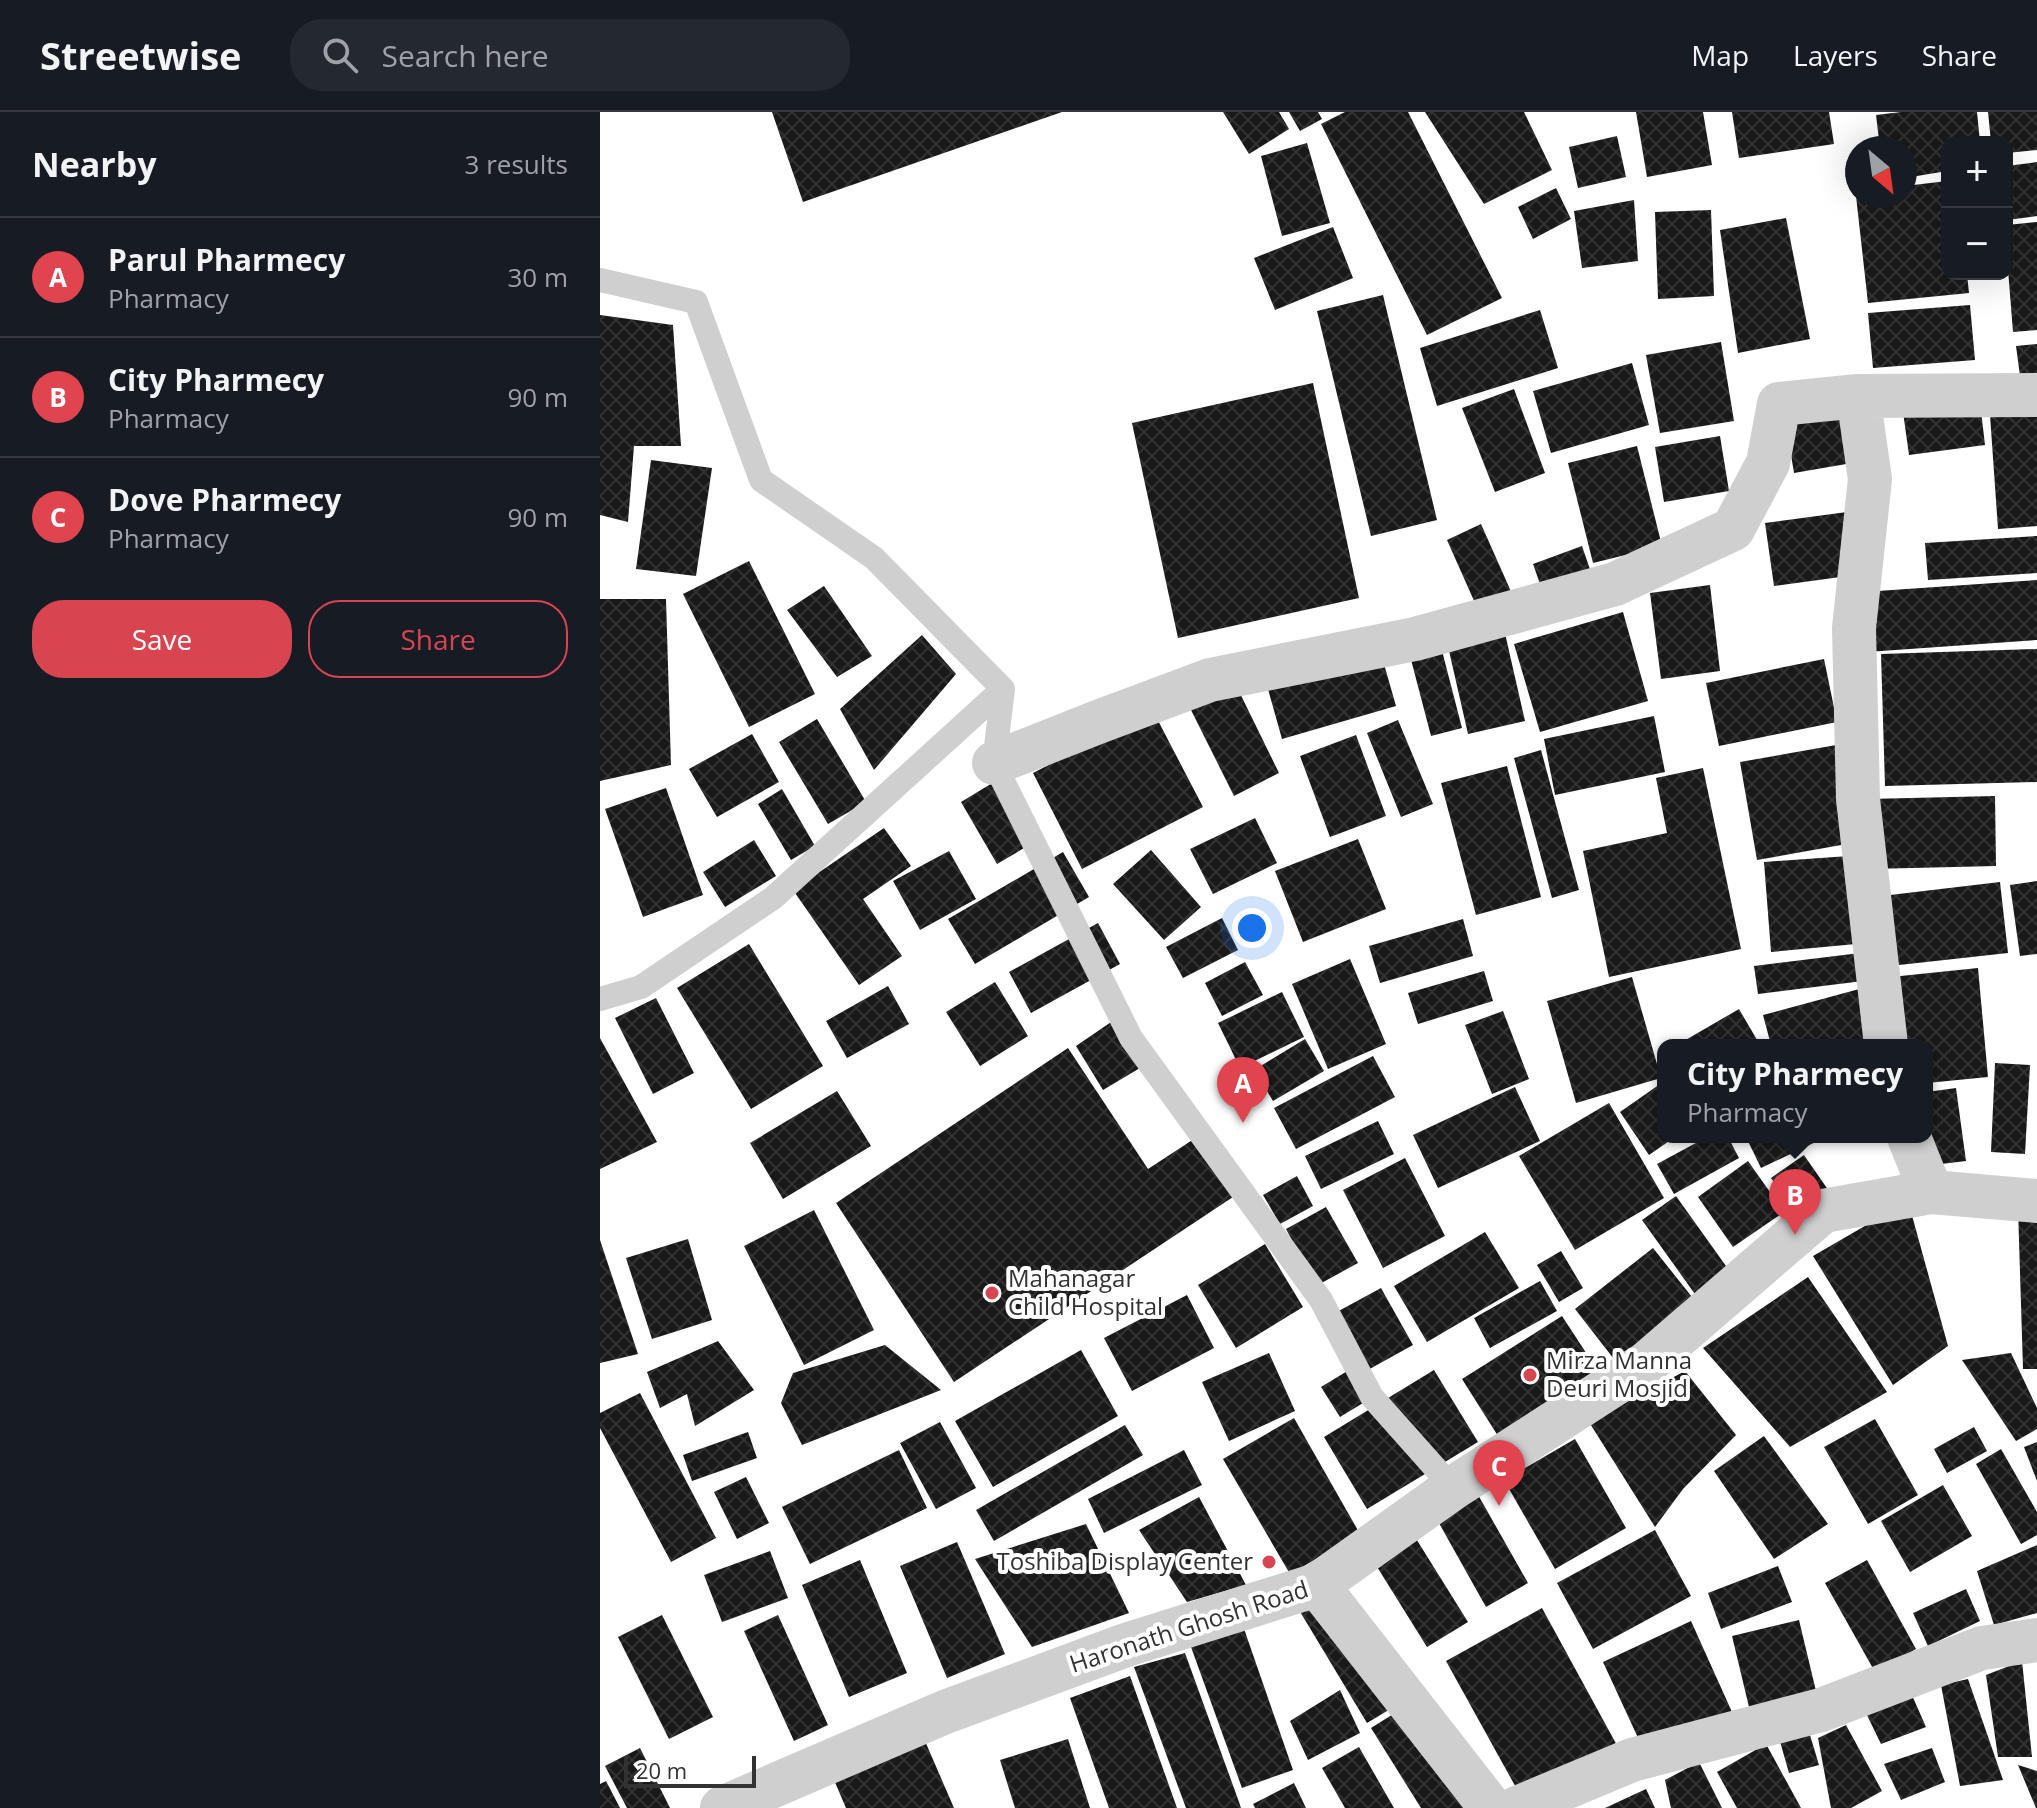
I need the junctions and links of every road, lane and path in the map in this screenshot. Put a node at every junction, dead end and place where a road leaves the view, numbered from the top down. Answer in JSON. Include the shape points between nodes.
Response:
{"nodes":[{"id":1,"x":600,"y":280,"type":"edge"},
{"id":2,"x":2037,"y":395,"type":"edge"},
{"id":3,"x":1858,"y":396,"type":"junction"},
{"id":4,"x":1003,"y":689,"type":"junction"},
{"id":5,"x":994,"y":763,"type":"junction"},
{"id":6,"x":600,"y":999,"type":"edge"},
{"id":7,"x":1885,"y":1039,"type":"edge"},
{"id":8,"x":1911,"y":1143,"type":"edge"},
{"id":9,"x":1931,"y":1192,"type":"junction"},
{"id":10,"x":2037,"y":1201,"type":"edge"},
{"id":11,"x":1453,"y":1488,"type":"junction"},
{"id":12,"x":1317,"y":1585,"type":"junction"},
{"id":13,"x":2037,"y":1640,"type":"edge"},
{"id":14,"x":722,"y":1808,"type":"edge"},
{"id":15,"x":1491,"y":1808,"type":"edge"},
{"id":16,"x":1517,"y":1808,"type":"edge"}],
"edges":[{"from":1,"to":4,"type":"lane","via":[[696,302],[761,480],[874,558]]},
{"from":2,"to":3,"type":"street"},
{"from":3,"to":5,"type":"street","via":[[1779,404],[1768,463],[1733,529],[1615,584],[1415,639],[1210,680]]},
{"from":3,"to":7,"type":"street","via":[[1870,479],[1854,628],[1858,799]]},
{"from":4,"to":5,"type":"lane"},
{"from":4,"to":6,"type":"lane","via":[[773,898],[641,987]]},
{"from":5,"to":11,"type":"lane","via":[[1131,1038],[1321,1300],[1372,1397]]},
{"from":8,"to":9,"type":"street"},
{"from":9,"to":10,"type":"street","name":"Haronath Ghosh Road"},
{"from":9,"to":11,"type":"street","name":"Haronath Ghosh Road","via":[[1823,1211],[1647,1363]]},
{"from":11,"to":12,"type":"street","name":"Haronath Ghosh Road"},
{"from":12,"to":14,"type":"street","name":"Haronath Ghosh Road","via":[[1126,1645],[945,1712]]},
{"from":12,"to":15,"type":"street"},
{"from":13,"to":16,"type":"street","via":[[1982,1648],[1821,1710],[1632,1760]]}]}
